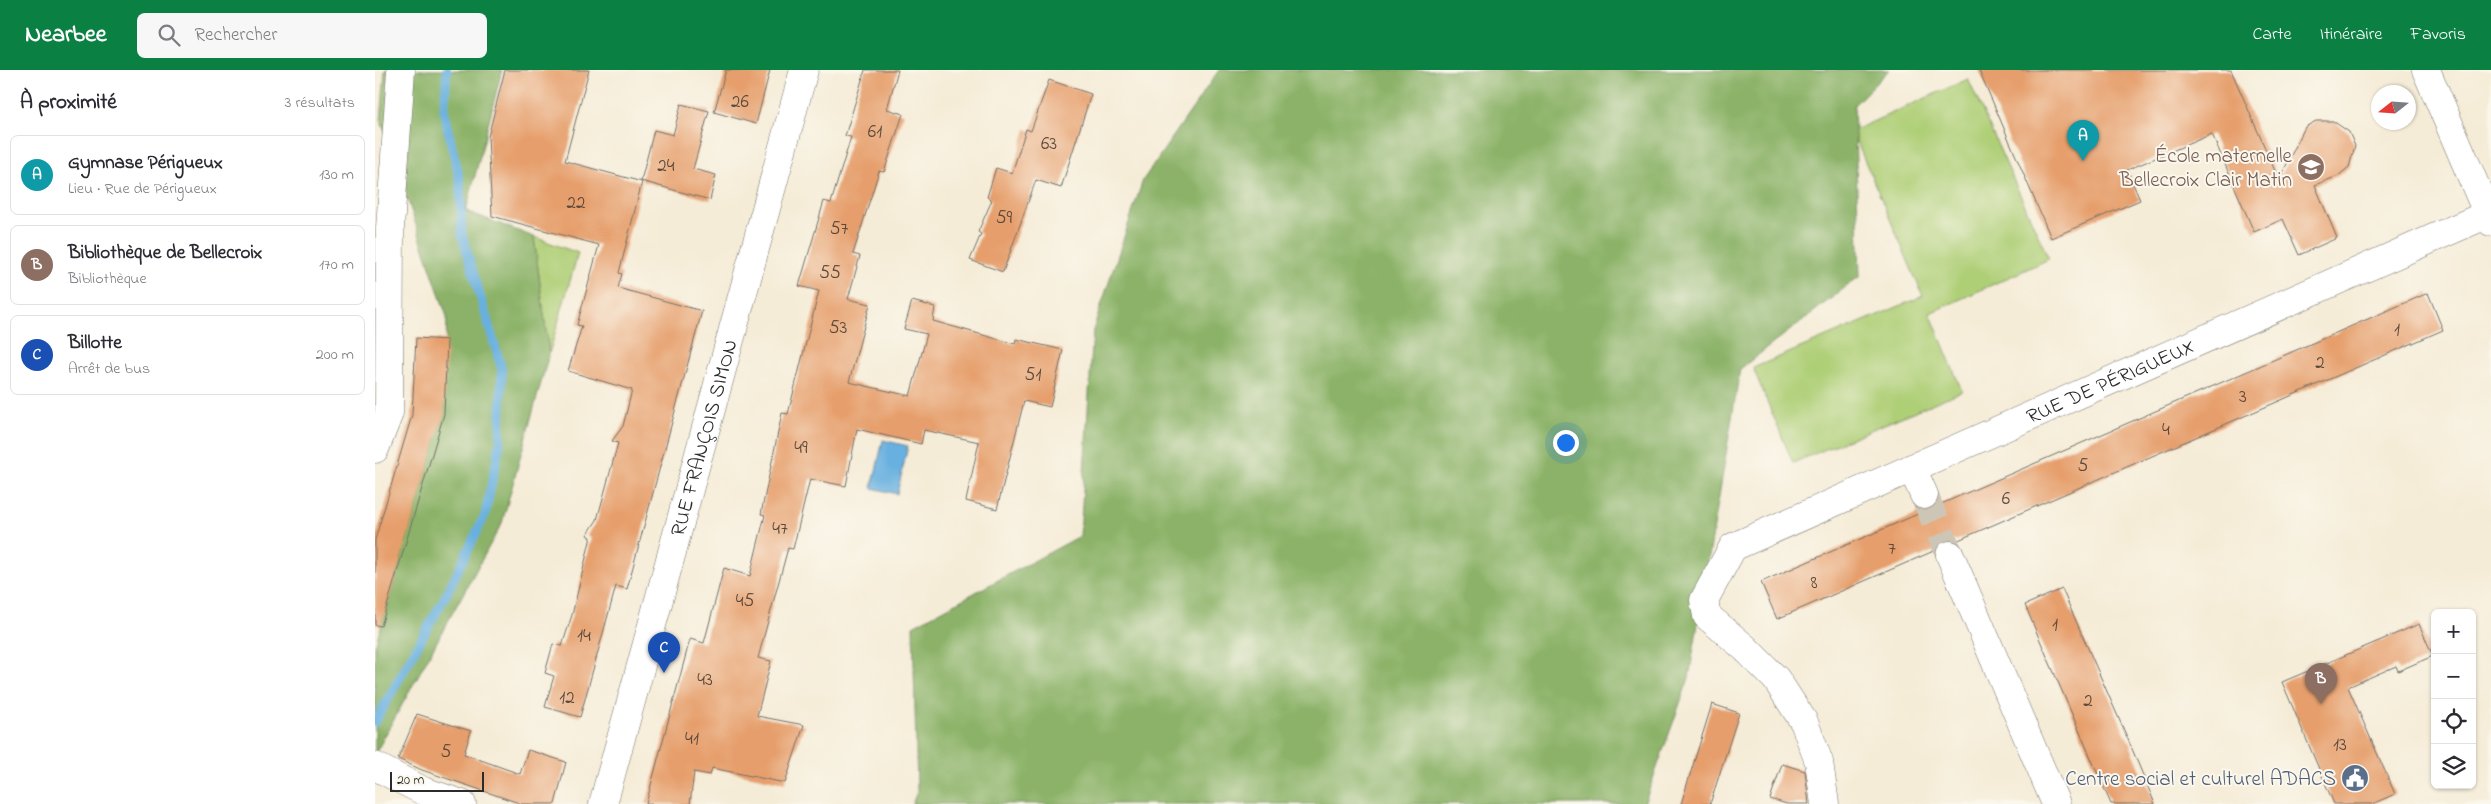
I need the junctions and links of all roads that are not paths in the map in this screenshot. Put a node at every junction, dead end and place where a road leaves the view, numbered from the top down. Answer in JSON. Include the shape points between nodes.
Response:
{"nodes":[{"id":1,"x":401,"y":70,"type":"edge"},
{"id":2,"x":804,"y":70,"type":"edge"},
{"id":3,"x":2426,"y":70,"type":"edge"},
{"id":4,"x":2489,"y":218,"type":"edge"},
{"id":5,"x":375,"y":449,"type":"edge"},
{"id":6,"x":1912,"y":468,"type":"junction"},
{"id":7,"x":1924,"y":495,"type":"tunnel mouth"},
{"id":8,"x":1950,"y":555,"type":"tunnel mouth"},
{"id":9,"x":375,"y":766,"type":"edge"},
{"id":10,"x":461,"y":804,"type":"edge"},
{"id":11,"x":603,"y":804,"type":"edge"},
{"id":12,"x":1825,"y":804,"type":"edge"},
{"id":13,"x":2056,"y":804,"type":"edge"}],
"edges":[{"from":1,"to":5,"type":"street","via":[[390,228],[389,413]]},
{"from":2,"to":11,"type":"street","name":"RUE FRANÇOIS SIMON"},
{"from":3,"to":4,"type":"street"},
{"from":4,"to":6,"type":"street","name":"RUE DE PÉRIGUEUX"},
{"from":6,"to":7,"type":"street"},
{"from":6,"to":12,"type":"street","name":"RUE DE PÉRIGUEUX","via":[[1733,547],[1704,600],[1707,616],[1776,679],[1805,722],[1819,762]]},
{"from":8,"to":13,"type":"street"},
{"from":9,"to":10,"type":"street","via":[[423,791]]}]}
